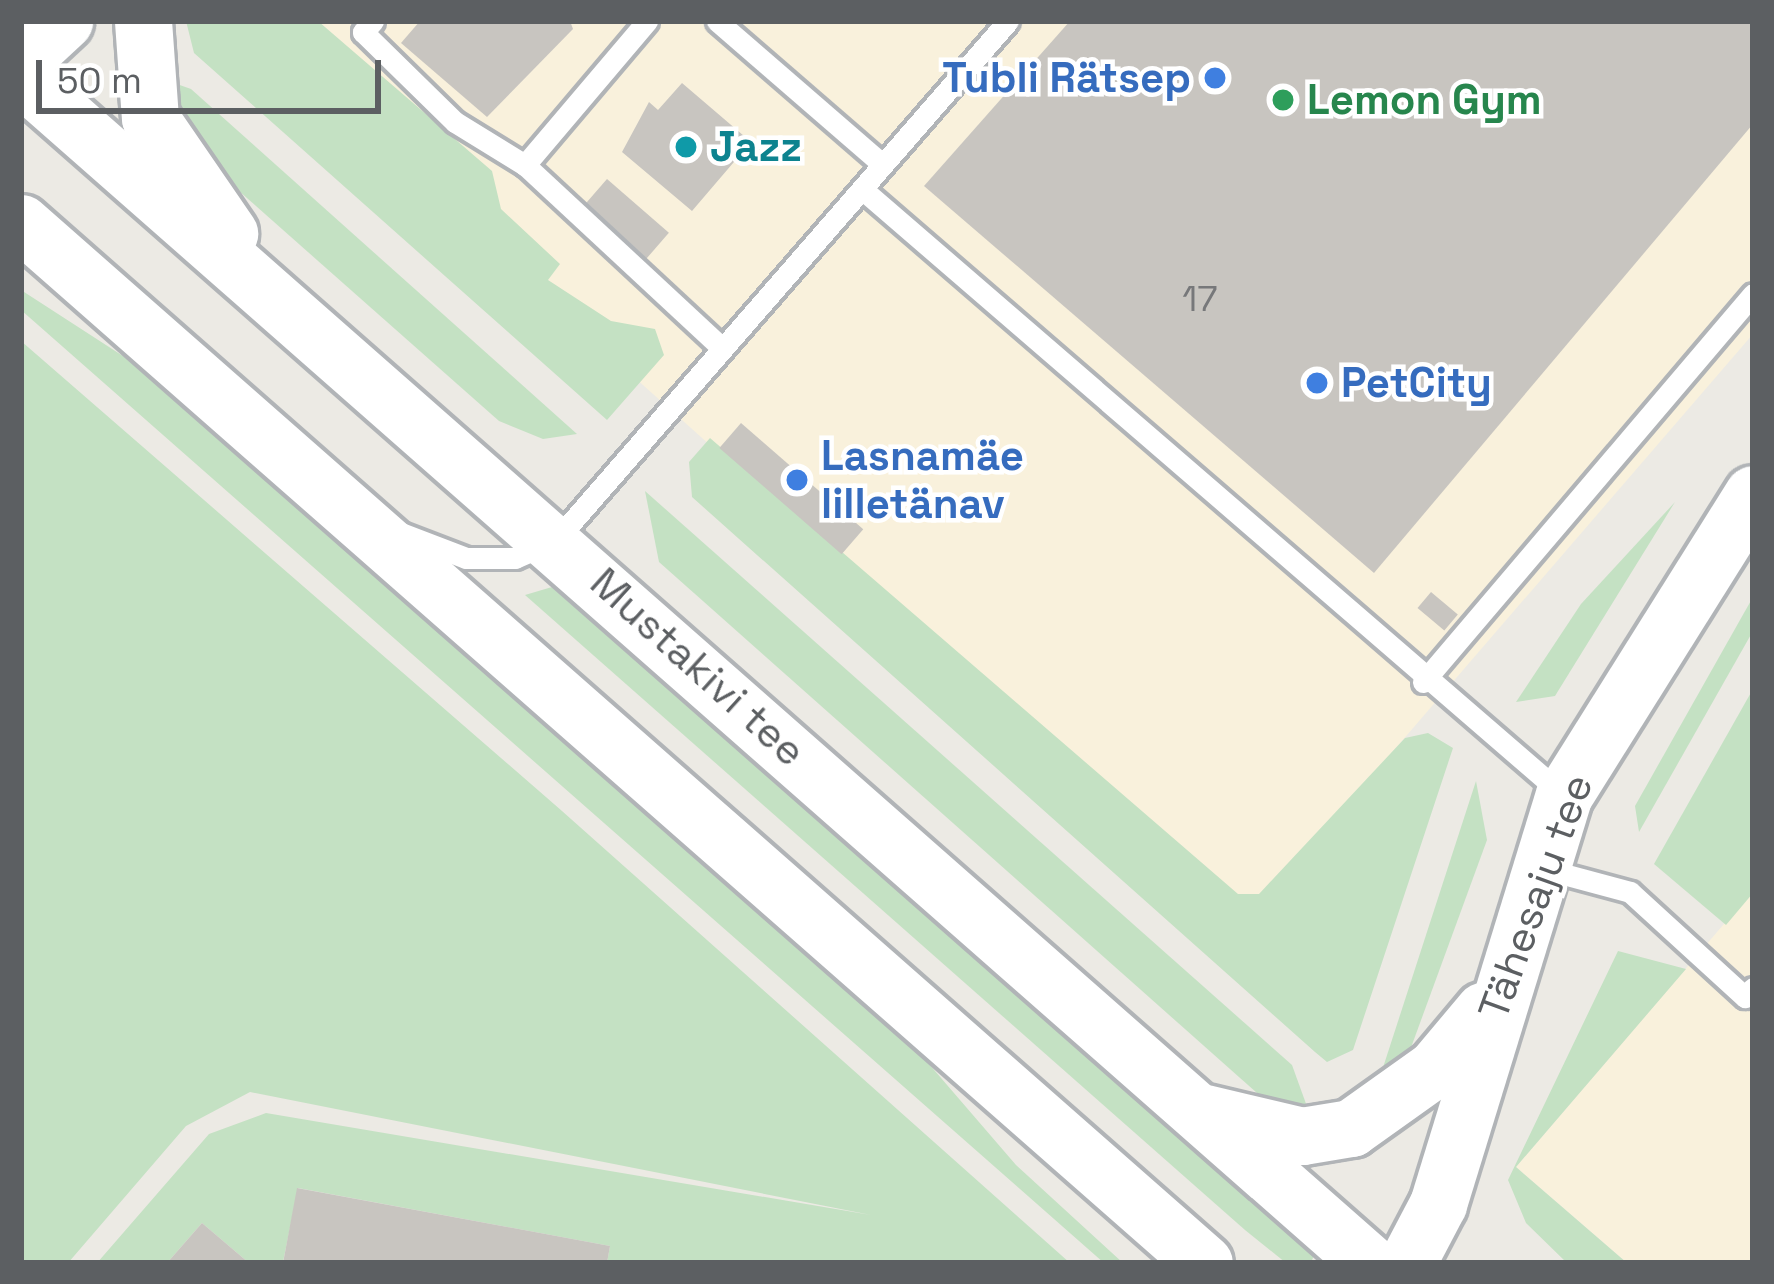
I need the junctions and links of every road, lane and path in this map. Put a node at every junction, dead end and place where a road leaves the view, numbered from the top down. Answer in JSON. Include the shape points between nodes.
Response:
{"nodes":[{"id":1,"x":64,"y":21,"type":"edge"},
{"id":2,"x":143,"y":21,"type":"edge"},
{"id":3,"x":647,"y":21,"type":"edge"},
{"id":4,"x":717,"y":21,"type":"edge"},
{"id":5,"x":1008,"y":21,"type":"edge"},
{"id":6,"x":368,"y":27,"type":"edge"},
{"id":7,"x":21,"y":61,"type":"edge"},
{"id":8,"x":21,"y":77,"type":"edge"},
{"id":9,"x":882,"y":164,"type":"junction"},
{"id":10,"x":525,"y":165,"type":"junction"},
{"id":11,"x":862,"y":189,"type":"junction"},
{"id":12,"x":21,"y":224,"type":"edge"},
{"id":13,"x":21,"y":268,"type":"edge"},
{"id":14,"x":267,"y":292,"type":"junction"},
{"id":15,"x":1753,"y":294,"type":"edge"},
{"id":16,"x":155,"y":337,"type":"junction"},
{"id":17,"x":722,"y":348,"type":"junction"},
{"id":18,"x":1753,"y":494,"type":"edge"},
{"id":19,"x":362,"y":517,"type":"junction"},
{"id":20,"x":556,"y":539,"type":"junction"},
{"id":21,"x":1423,"y":682,"type":"junction"},
{"id":22,"x":1564,"y":795,"type":"junction"},
{"id":23,"x":1539,"y":867,"type":"junction"},
{"id":24,"x":1753,"y":988,"type":"edge"},
{"id":25,"x":1498,"y":994,"type":"junction"},
{"id":26,"x":1192,"y":1109,"type":"junction"},
{"id":27,"x":1168,"y":1241,"type":"edge"},
{"id":28,"x":1204,"y":1263,"type":"edge"},
{"id":29,"x":1369,"y":1263,"type":"edge"},
{"id":30,"x":1407,"y":1263,"type":"edge"}],
"edges":[{"from":1,"to":7,"type":"main road"},
{"from":2,"to":14,"type":"main road","via":[[150,118]]},
{"from":3,"to":10,"type":"lane"},
{"from":4,"to":9,"type":"lane"},
{"from":5,"to":9,"type":"lane"},
{"from":6,"to":10,"type":"lane","via":[[455,122]]},
{"from":8,"to":14,"type":"main road","name":"Mustakivi tee"},
{"from":9,"to":11,"type":"lane"},
{"from":10,"to":17,"type":"lane"},
{"from":11,"to":17,"type":"lane"},
{"from":11,"to":21,"type":"lane"},
{"from":12,"to":16,"type":"main road"},
{"from":13,"to":16,"type":"main road"},
{"from":14,"to":20,"type":"main road","name":"Mustakivi tee"},
{"from":15,"to":21,"type":"lane"},
{"from":16,"to":19,"type":"main road"},
{"from":17,"to":20,"type":"lane"},
{"from":18,"to":22,"type":"main road","name":"Tähesaju tee"},
{"from":19,"to":20,"type":"lane","via":[[466,558],[515,559]]},
{"from":19,"to":27,"type":"main road"},
{"from":20,"to":26,"type":"main road","name":"Mustakivi tee"},
{"from":21,"to":22,"type":"lane"},
{"from":22,"to":23,"type":"main road","name":"Tähesaju tee"},
{"from":23,"to":24,"type":"lane","via":[[1630,892],[1745,997]]},
{"from":23,"to":25,"type":"main road","name":"Tähesaju tee"},
{"from":25,"to":26,"type":"main road","via":[[1435,1068],[1351,1128],[1302,1136]]},
{"from":25,"to":30,"type":"main road","name":"Tähesaju tee","via":[[1438,1204]]},
{"from":26,"to":29,"type":"main road","name":"Mustakivi tee"},
{"from":27,"to":28,"type":"main road"}]}
